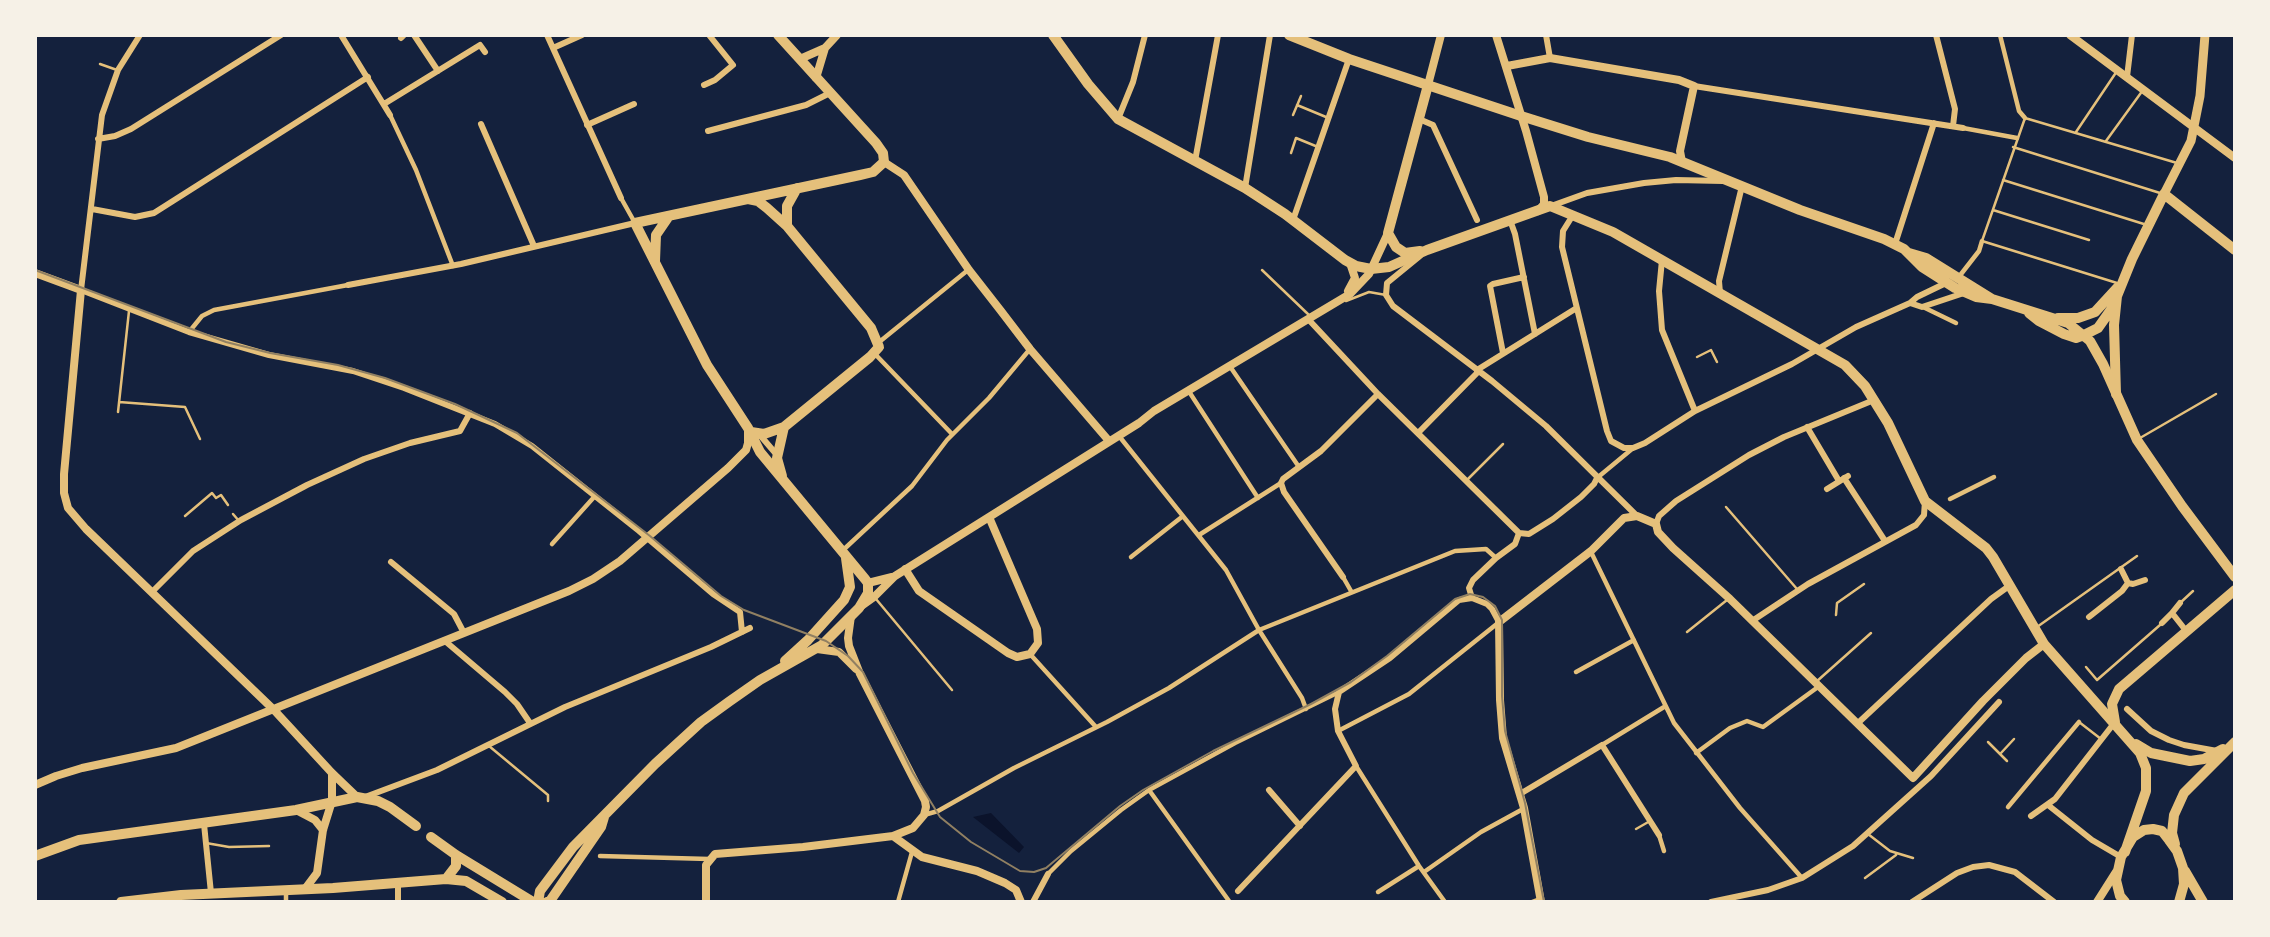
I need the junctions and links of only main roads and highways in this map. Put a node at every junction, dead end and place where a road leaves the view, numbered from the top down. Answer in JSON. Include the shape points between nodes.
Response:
{"nodes":[{"id":1,"x":778,"y":35,"type":"edge"},
{"id":2,"x":1053,"y":35,"type":"edge"},
{"id":3,"x":1289,"y":35,"type":"edge"},
{"id":4,"x":2204,"y":35,"type":"edge"},
{"id":5,"x":1302,"y":37,"type":"edge"},
{"id":6,"x":1428,"y":86,"type":"junction"},
{"id":7,"x":797,"y":188,"type":"junction"},
{"id":8,"x":2164,"y":194,"type":"junction"},
{"id":9,"x":748,"y":199,"type":"junction"},
{"id":10,"x":668,"y":216,"type":"junction"},
{"id":11,"x":787,"y":226,"type":"junction"},
{"id":12,"x":1427,"y":250,"type":"junction"},
{"id":13,"x":2235,"y":250,"type":"edge"},
{"id":14,"x":1909,"y":253,"type":"junction"},
{"id":15,"x":656,"y":265,"type":"junction"},
{"id":16,"x":2121,"y":284,"type":"junction"},
{"id":17,"x":1992,"y":299,"type":"junction"},
{"id":18,"x":2116,"y":303,"type":"junction"},
{"id":19,"x":2026,"y":310,"type":"junction"},
{"id":20,"x":2057,"y":318,"type":"junction"},
{"id":21,"x":2084,"y":335,"type":"junction"},
{"id":22,"x":2116,"y":396,"type":"junction"},
{"id":23,"x":784,"y":427,"type":"junction"},
{"id":24,"x":752,"y":431,"type":"junction"},
{"id":25,"x":785,"y":483,"type":"junction"},
{"id":26,"x":843,"y":555,"type":"junction"},
{"id":27,"x":2235,"y":577,"type":"edge"},
{"id":28,"x":2235,"y":590,"type":"edge"},
{"id":29,"x":760,"y":680,"type":"junction"},
{"id":30,"x":2115,"y":723,"type":"junction"},
{"id":31,"x":2130,"y":740,"type":"junction"},
{"id":32,"x":2235,"y":742,"type":"edge"},
{"id":33,"x":604,"y":817,"type":"junction"},
{"id":34,"x":416,"y":826,"type":"dead end"},
{"id":35,"x":431,"y":837,"type":"dead end"},
{"id":36,"x":2177,"y":851,"type":"junction"},
{"id":37,"x":456,"y":855,"type":"junction"},
{"id":38,"x":2123,"y":855,"type":"junction"},
{"id":39,"x":35,"y":856,"type":"edge"},
{"id":40,"x":2183,"y":868,"type":"junction"},
{"id":41,"x":446,"y":879,"type":"junction"},
{"id":42,"x":142,"y":900,"type":"edge"},
{"id":43,"x":121,"y":902,"type":"edge"},
{"id":44,"x":502,"y":902,"type":"edge"},
{"id":45,"x":533,"y":902,"type":"edge"},
{"id":46,"x":538,"y":902,"type":"edge"},
{"id":47,"x":547,"y":902,"type":"edge"},
{"id":48,"x":2125,"y":902,"type":"edge"},
{"id":49,"x":2179,"y":902,"type":"edge"},
{"id":50,"x":2203,"y":902,"type":"edge"}],
"edges":[{"from":1,"to":7,"type":"main road","via":[[883,153],[884,162],[873,172]]},
{"from":2,"to":12,"type":"main road","via":[[1118,119],[1245,188],[1350,263],[1371,269],[1389,267]]},
{"from":3,"to":5,"type":"main road"},
{"from":4,"to":8,"type":"main road","via":[[2191,141]]},
{"from":5,"to":6,"type":"main road"},
{"from":6,"to":12,"type":"main road","via":[[1388,233],[1405,253]]},
{"from":6,"to":14,"type":"main road","via":[[1588,137],[1652,151]]},
{"from":7,"to":9,"type":"main road"},
{"from":7,"to":11,"type":"main road","via":[[787,206]]},
{"from":8,"to":13,"type":"main road"},
{"from":8,"to":16,"type":"main road"},
{"from":9,"to":10,"type":"main road"},
{"from":9,"to":11,"type":"main road","via":[[758,201]]},
{"from":10,"to":15,"type":"main road","via":[[656,235]]},
{"from":10,"to":15,"type":"main road","via":[[635,223]]},
{"from":11,"to":23,"type":"main road","via":[[871,328],[876,348]]},
{"from":12,"to":30,"type":"main road","via":[[1550,206],[1608,229],[1851,370],[1888,423],[1925,501],[1986,548],[2044,644]]},
{"from":14,"to":17,"type":"main road","via":[[1926,258]]},
{"from":14,"to":17,"type":"main road","via":[[1922,267],[1964,293]]},
{"from":15,"to":24,"type":"main road","via":[[707,365]]},
{"from":16,"to":18,"type":"main road"},
{"from":16,"to":20,"type":"main road","via":[[2095,312]]},
{"from":17,"to":19,"type":"main road"},
{"from":18,"to":21,"type":"main road","via":[[2098,328]]},
{"from":18,"to":22,"type":"main road"},
{"from":19,"to":20,"type":"main road"},
{"from":19,"to":21,"type":"main road","via":[[2064,334]]},
{"from":20,"to":21,"type":"main road"},
{"from":21,"to":22,"type":"main road","via":[[2097,351]]},
{"from":22,"to":27,"type":"main road","via":[[2137,440]]},
{"from":23,"to":24,"type":"main road","via":[[769,433]]},
{"from":23,"to":25,"type":"main road","via":[[777,456]]},
{"from":24,"to":25,"type":"main road","via":[[760,452]]},
{"from":25,"to":26,"type":"main road"},
{"from":26,"to":29,"type":"main road","via":[[850,587],[839,608],[792,656]]},
{"from":26,"to":29,"type":"main road","via":[[867,583],[868,593],[855,612],[814,650]]},
{"from":28,"to":30,"type":"main road","via":[[2119,689],[2112,704]]},
{"from":29,"to":33,"type":"main road","via":[[701,722]]},
{"from":30,"to":31,"type":"main road"},
{"from":31,"to":32,"type":"main road","via":[[2151,753],[2177,760],[2204,759]]},
{"from":31,"to":38,"type":"main road","via":[[2145,763],[2147,781]]},
{"from":32,"to":36,"type":"main road","via":[[2184,793],[2174,815]]},
{"from":33,"to":46,"type":"main road","via":[[569,852],[540,891]]},
{"from":33,"to":47,"type":"main road"},
{"from":34,"to":39,"type":"main road","via":[[390,807],[360,797],[79,840]]},
{"from":35,"to":37,"type":"main road"},
{"from":36,"to":38,"type":"main road","via":[[2162,831],[2153,828],[2133,837]]},
{"from":36,"to":40,"type":"main road"},
{"from":37,"to":41,"type":"main road","via":[[456,866]]},
{"from":37,"to":45,"type":"main road"},
{"from":38,"to":48,"type":"main road","via":[[2117,870],[2118,889]]},
{"from":40,"to":49,"type":"main road"},
{"from":40,"to":50,"type":"main road"},
{"from":41,"to":42,"type":"main road"},
{"from":41,"to":44,"type":"main road","via":[[466,880]]},
{"from":42,"to":43,"type":"main road"}]}
